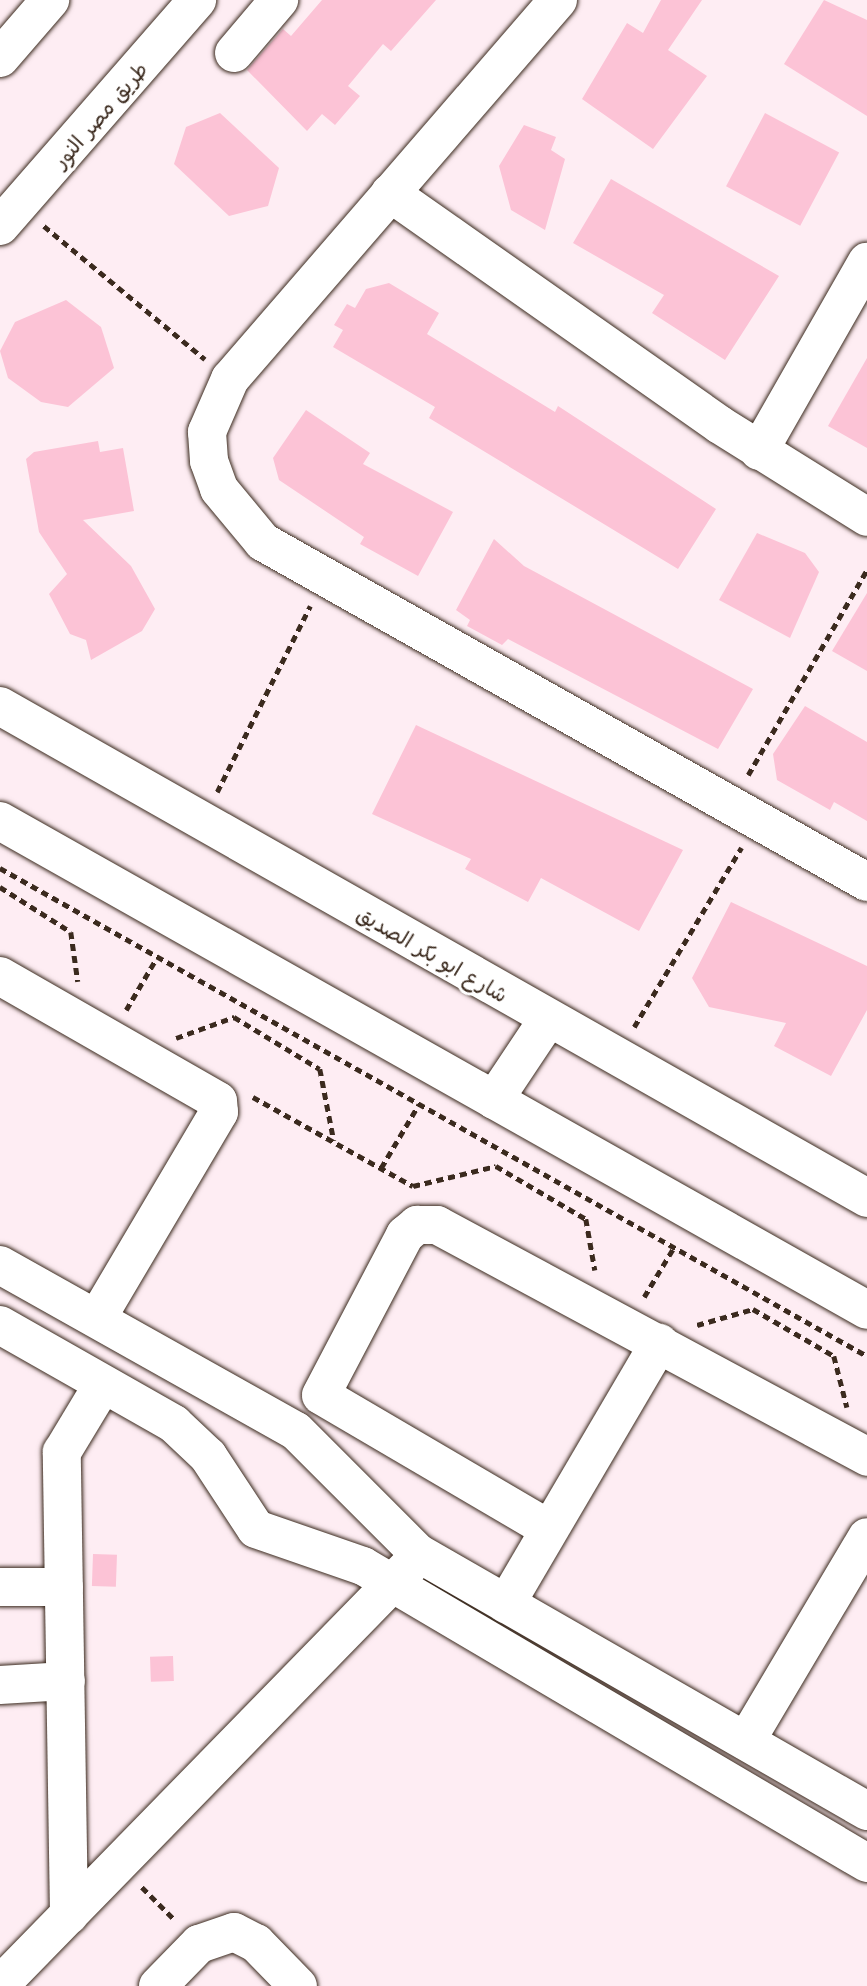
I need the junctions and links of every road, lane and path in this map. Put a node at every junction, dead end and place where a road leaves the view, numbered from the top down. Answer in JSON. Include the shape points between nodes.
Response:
{"nodes":[{"id":1,"x":50,"y":0,"type":"edge"},
{"id":2,"x":197,"y":0,"type":"edge"},
{"id":3,"x":279,"y":0,"type":"edge"},
{"id":4,"x":558,"y":0,"type":"edge"},
{"id":5,"x":234,"y":52,"type":"dead end"},
{"id":6,"x":0,"y":58,"type":"edge"},
{"id":7,"x":390,"y":194,"type":"junction"},
{"id":8,"x":10,"y":216,"type":"edge"},
{"id":9,"x":867,"y":262,"type":"edge"},
{"id":10,"x":230,"y":379,"type":"junction"},
{"id":11,"x":759,"y":451,"type":"junction"},
{"id":12,"x":867,"y":517,"type":"edge"},
{"id":13,"x":867,"y":570,"type":"edge"},
{"id":14,"x":325,"y":577,"type":"junction"},
{"id":15,"x":0,"y":706,"type":"edge"},
{"id":16,"x":744,"y":813,"type":"junction"},
{"id":17,"x":202,"y":820,"type":"junction"},
{"id":18,"x":0,"y":821,"type":"edge"},
{"id":19,"x":0,"y":868,"type":"edge"},
{"id":20,"x":867,"y":882,"type":"edge"},
{"id":21,"x":0,"y":887,"type":"edge"},
{"id":22,"x":156,"y":960,"type":"junction"},
{"id":23,"x":0,"y":976,"type":"edge"},
{"id":24,"x":78,"y":987,"type":"dead end"},
{"id":25,"x":548,"y":1019,"type":"junction"},
{"id":26,"x":119,"y":1023,"type":"dead end"},
{"id":27,"x":172,"y":1040,"type":"dead end"},
{"id":28,"x":616,"y":1058,"type":"junction"},
{"id":29,"x":494,"y":1100,"type":"junction"},
{"id":30,"x":419,"y":1104,"type":"junction"},
{"id":31,"x":334,"y":1142,"type":"dead end"},
{"id":32,"x":381,"y":1168,"type":"dead end"},
{"id":33,"x":413,"y":1186,"type":"dead end"},
{"id":34,"x":867,"y":1198,"type":"edge"},
{"id":35,"x":674,"y":1247,"type":"junction"},
{"id":36,"x":0,"y":1265,"type":"edge"},
{"id":37,"x":595,"y":1274,"type":"dead end"},
{"id":38,"x":636,"y":1310,"type":"dead end"},
{"id":39,"x":867,"y":1310,"type":"edge"},
{"id":40,"x":97,"y":1318,"type":"junction"},
{"id":41,"x":0,"y":1325,"type":"edge"},
{"id":42,"x":674,"y":1335,"type":"junction"},
{"id":43,"x":867,"y":1356,"type":"edge"},
{"id":44,"x":103,"y":1384,"type":"junction"},
{"id":45,"x":851,"y":1422,"type":"dead end"},
{"id":46,"x":867,"y":1457,"type":"edge"},
{"id":47,"x":549,"y":1529,"type":"junction"},
{"id":48,"x":867,"y":1537,"type":"edge"},
{"id":49,"x":418,"y":1553,"type":"junction"},
{"id":50,"x":395,"y":1586,"type":"junction"},
{"id":51,"x":0,"y":1587,"type":"edge"},
{"id":52,"x":64,"y":1587,"type":"junction"},
{"id":53,"x":506,"y":1604,"type":"junction"},
{"id":54,"x":66,"y":1681,"type":"junction"},
{"id":55,"x":0,"y":1685,"type":"edge"},
{"id":56,"x":746,"y":1741,"type":"junction"},
{"id":57,"x":867,"y":1811,"type":"edge"},
{"id":58,"x":867,"y":1863,"type":"edge"},
{"id":59,"x":120,"y":1864,"type":"junction"},
{"id":60,"x":69,"y":1915,"type":"junction"},
{"id":61,"x":199,"y":1944,"type":"junction"},
{"id":62,"x":0,"y":1985,"type":"edge"},
{"id":63,"x":159,"y":1986,"type":"edge"},
{"id":64,"x":298,"y":1986,"type":"edge"}],
"edges":[{"from":1,"to":6,"type":"street"},
{"from":2,"to":8,"type":"street","name":"طريق مصر النور"},
{"from":3,"to":5,"type":"street"},
{"from":4,"to":7,"type":"street"},
{"from":7,"to":10,"type":"street"},
{"from":7,"to":11,"type":"street"},
{"from":8,"to":10,"type":"path"},
{"from":9,"to":11,"type":"street"},
{"from":10,"to":14,"type":"street","via":[[207,432],[219,489],[263,542]]},
{"from":11,"to":12,"type":"street"},
{"from":13,"to":16,"type":"path"},
{"from":14,"to":16,"type":"street"},
{"from":14,"to":17,"type":"path"},
{"from":15,"to":17,"type":"street","name":"شارع ابو بكر الصديق"},
{"from":16,"to":20,"type":"street"},
{"from":16,"to":28,"type":"path"},
{"from":17,"to":25,"type":"street","name":"شارع ابو بكر الصديق"},
{"from":18,"to":29,"type":"street"},
{"from":19,"to":22,"type":"path"},
{"from":21,"to":24,"type":"path","via":[[71,932]]},
{"from":22,"to":26,"type":"path"},
{"from":22,"to":30,"type":"path"},
{"from":23,"to":40,"type":"street","via":[[218,1101],[219,1112]]},
{"from":25,"to":28,"type":"street","name":"شارع ابو بكر الصديق"},
{"from":25,"to":29,"type":"street"},
{"from":27,"to":31,"type":"path","via":[[234,1017],[320,1069]]},
{"from":28,"to":34,"type":"street","name":"شارع ابو بكر الصديق"},
{"from":29,"to":39,"type":"street"},
{"from":30,"to":32,"type":"path"},
{"from":30,"to":35,"type":"path"},
{"from":33,"to":37,"type":"path","via":[[496,1166],[586,1219]]},
{"from":35,"to":38,"type":"path"},
{"from":35,"to":43,"type":"path"},
{"from":36,"to":40,"type":"street"},
{"from":40,"to":49,"type":"street","via":[[296,1431]]},
{"from":41,"to":44,"type":"street"},
{"from":42,"to":45,"type":"path","via":[[753,1309],[834,1356]]},
{"from":42,"to":46,"type":"street"},
{"from":42,"to":47,"type":"street"},
{"from":42,"to":47,"type":"street","via":[[437,1225],[417,1225],[405,1235],[321,1395]]},
{"from":44,"to":50,"type":"street","via":[[192,1439],[256,1529],[286,1544],[340,1554]]},
{"from":44,"to":52,"type":"street","via":[[62,1452]]},
{"from":47,"to":53,"type":"street"},
{"from":48,"to":56,"type":"street"},
{"from":49,"to":50,"type":"street"},
{"from":49,"to":53,"type":"street"},
{"from":50,"to":58,"type":"street"},
{"from":50,"to":59,"type":"street"},
{"from":51,"to":52,"type":"street"},
{"from":52,"to":54,"type":"street"},
{"from":53,"to":56,"type":"street"},
{"from":54,"to":55,"type":"street"},
{"from":54,"to":60,"type":"street"},
{"from":56,"to":57,"type":"street"},
{"from":59,"to":60,"type":"street"},
{"from":59,"to":61,"type":"path"},
{"from":60,"to":62,"type":"street"},
{"from":61,"to":63,"type":"street"},
{"from":61,"to":64,"type":"street","via":[[234,1932],[256,1943]]}]}
